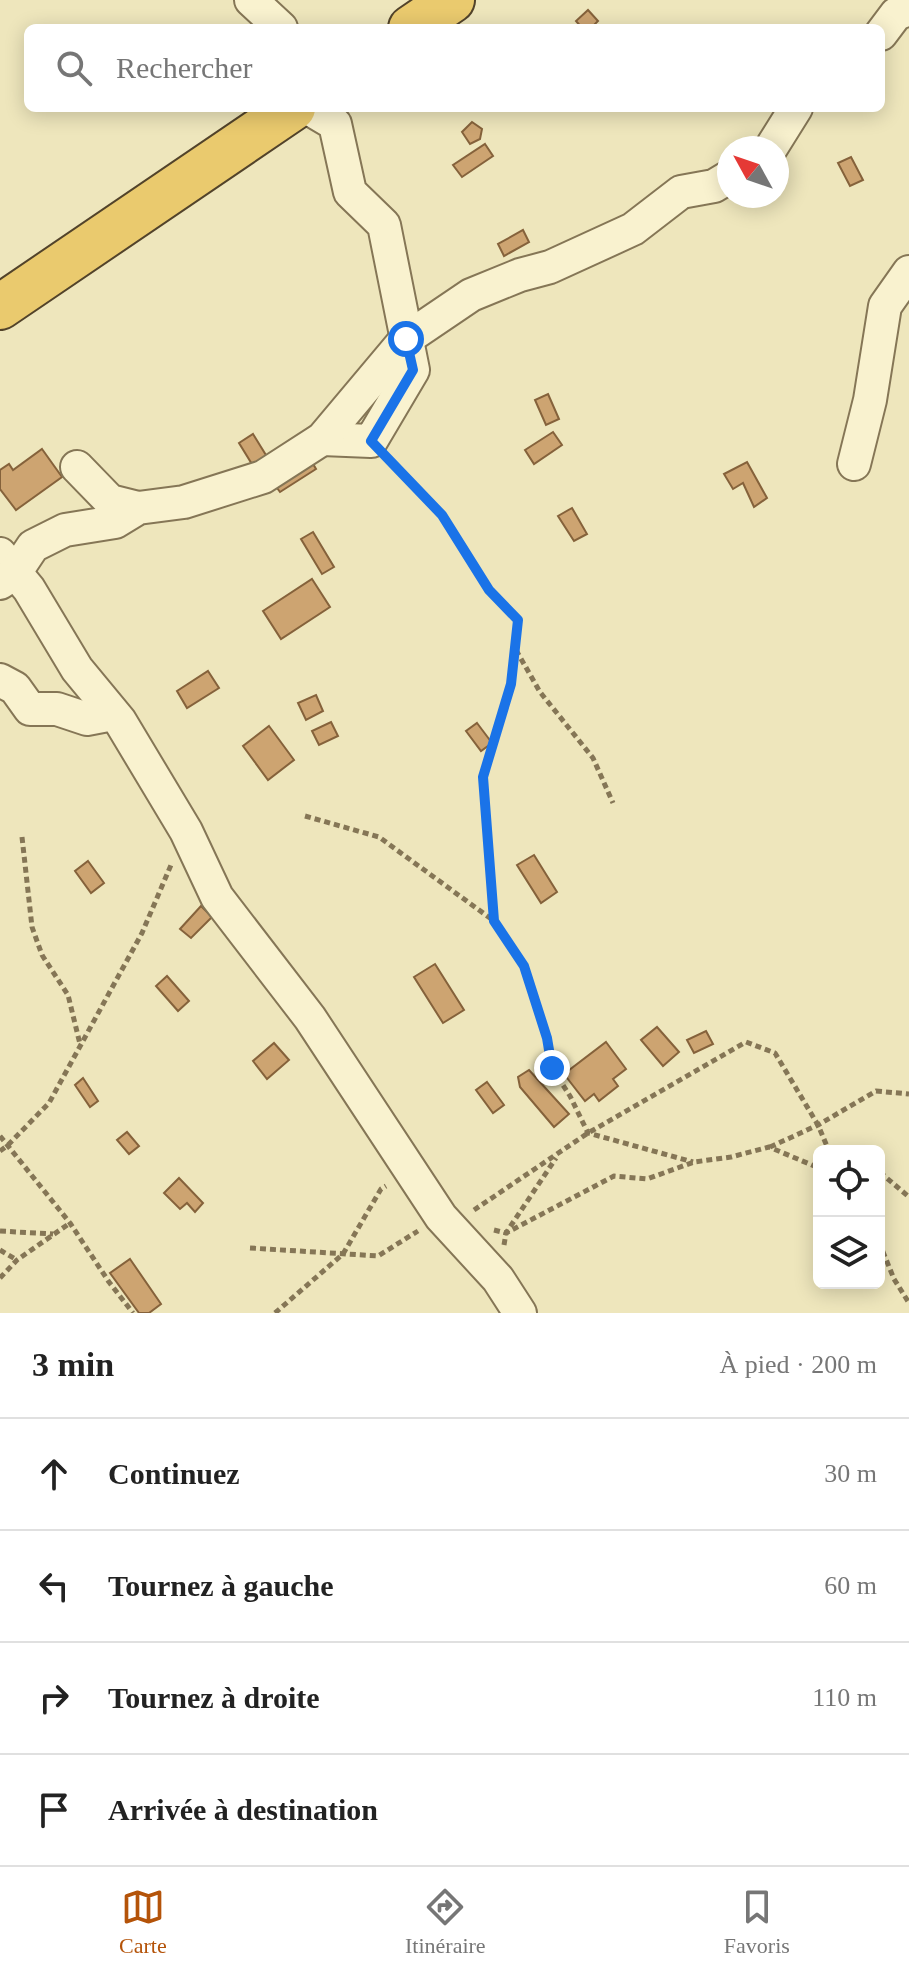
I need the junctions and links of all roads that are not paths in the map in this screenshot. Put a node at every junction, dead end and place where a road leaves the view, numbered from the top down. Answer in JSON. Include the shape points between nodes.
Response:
{"nodes":[{"id":1,"x":251,"y":0,"type":"edge"},
{"id":2,"x":452,"y":0,"type":"edge"},
{"id":3,"x":277,"y":24,"type":"edge"},
{"id":4,"x":417,"y":24,"type":"edge"},
{"id":5,"x":287,"y":112,"type":"edge"},
{"id":6,"x":315,"y":112,"type":"edge"},
{"id":7,"x":794,"y":112,"type":"edge"},
{"id":8,"x":778,"y":136,"type":"edge"},
{"id":9,"x":717,"y":184,"type":"edge"},
{"id":10,"x":909,"y":272,"type":"edge"},
{"id":11,"x":0,"y":307,"type":"edge"},
{"id":12,"x":406,"y":339,"type":"junction"},
{"id":13,"x":322,"y":439,"type":"junction"},
{"id":14,"x":854,"y":464,"type":"dead end"},
{"id":15,"x":77,"y":467,"type":"dead end"},
{"id":16,"x":138,"y":508,"type":"junction"},
{"id":17,"x":5,"y":570,"type":"edge"},
{"id":18,"x":5,"y":684,"type":"edge"},
{"id":19,"x":113,"y":714,"type":"junction"},
{"id":20,"x":520,"y":1313,"type":"edge"}],
"edges":[{"from":1,"to":3,"type":"street"},
{"from":2,"to":4,"type":"highway"},
{"from":5,"to":11,"type":"highway"},
{"from":6,"to":12,"type":"street","via":[[335,124],[350,192],[384,225]]},
{"from":7,"to":8,"type":"street"},
{"from":9,"to":12,"type":"street","via":[[681,192],[619,236],[471,295]]},
{"from":10,"to":14,"type":"street","via":[[885,306]]},
{"from":12,"to":13,"type":"street"},
{"from":12,"to":13,"type":"street","via":[[413,370],[371,441]]},
{"from":13,"to":16,"type":"street","via":[[263,477],[184,502]]},
{"from":15,"to":16,"type":"street","via":[[110,501]]},
{"from":16,"to":17,"type":"street","via":[[115,522],[65,530],[33,546]]},
{"from":17,"to":19,"type":"street","via":[[29,589],[77,669]]},
{"from":18,"to":19,"type":"street","via":[[30,709],[57,709],[87,719]]},
{"from":19,"to":20,"type":"street","via":[[186,831],[217,897],[310,1018],[441,1217],[498,1279]]}]}
